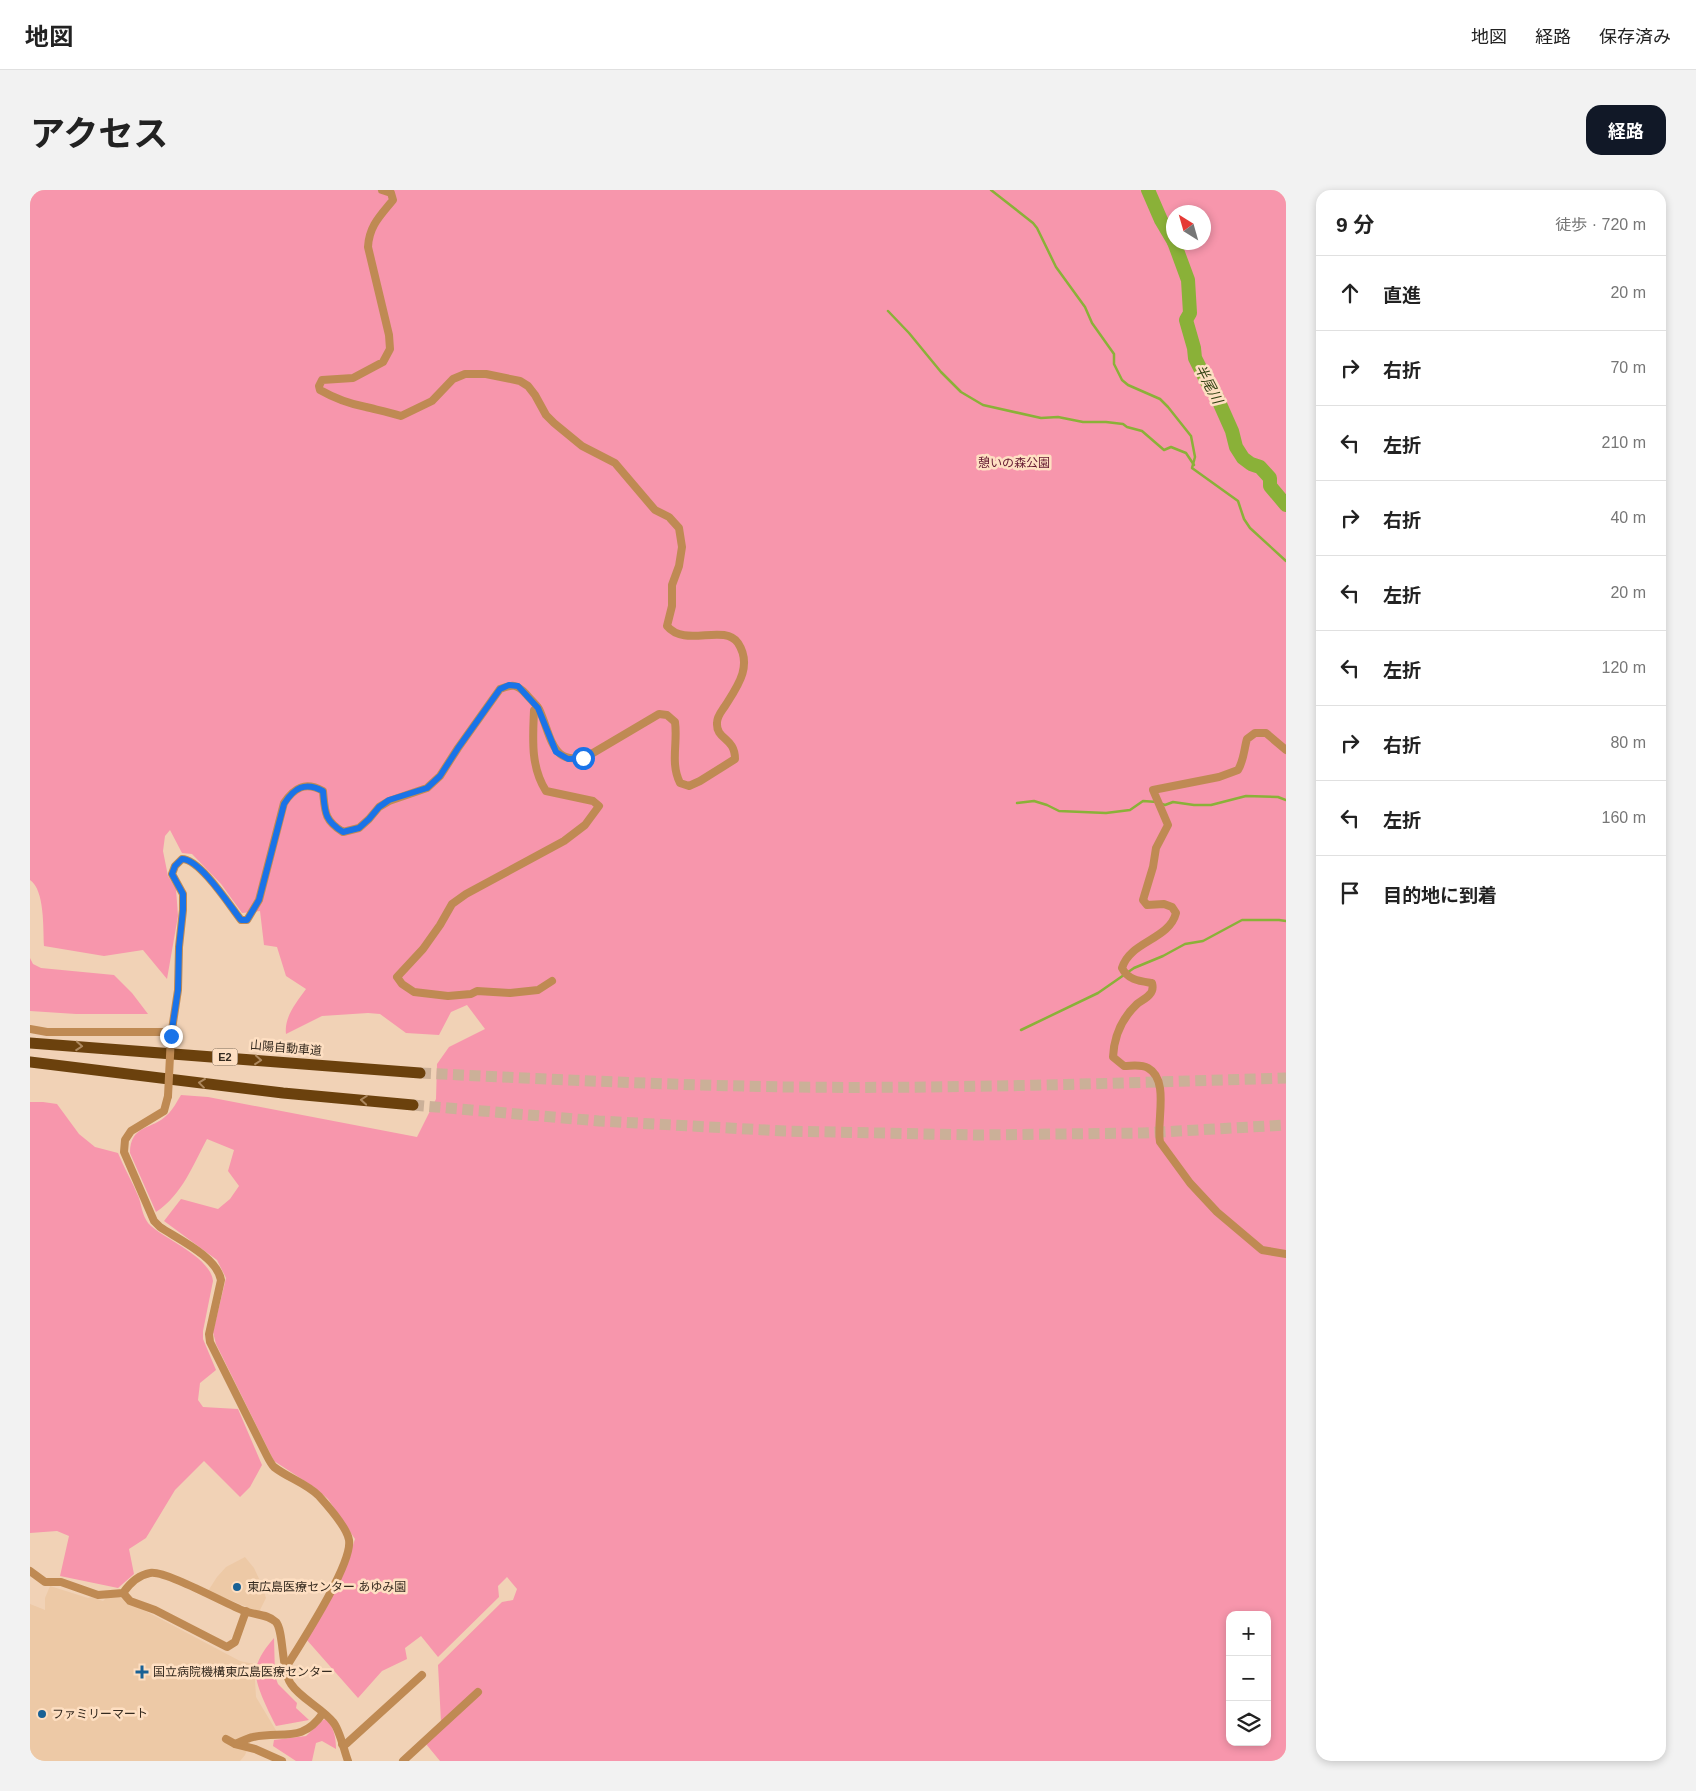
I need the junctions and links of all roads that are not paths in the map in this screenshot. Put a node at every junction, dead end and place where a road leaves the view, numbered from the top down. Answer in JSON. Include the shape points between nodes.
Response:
{"nodes":[{"id":1,"x":382,"y":190,"type":"edge"},
{"id":2,"x":538,"y":708,"type":"junction"},
{"id":3,"x":1286,"y":750,"type":"edge"},
{"id":4,"x":552,"y":981,"type":"dead end"},
{"id":5,"x":30,"y":1029,"type":"edge"},
{"id":6,"x":171,"y":1034,"type":"junction"},
{"id":7,"x":30,"y":1043,"type":"edge"},
{"id":8,"x":30,"y":1062,"type":"edge"},
{"id":9,"x":420,"y":1073,"type":"tunnel mouth"},
{"id":10,"x":412,"y":1105,"type":"tunnel mouth"},
{"id":11,"x":1286,"y":1254,"type":"edge"},
{"id":12,"x":30,"y":1571,"type":"edge"},
{"id":13,"x":124,"y":1593,"type":"junction"},
{"id":14,"x":246,"y":1611,"type":"junction"},
{"id":15,"x":285,"y":1669,"type":"junction"},
{"id":16,"x":422,"y":1675,"type":"dead end"},
{"id":17,"x":478,"y":1692,"type":"dead end"},
{"id":18,"x":323,"y":1713,"type":"junction"},
{"id":19,"x":226,"y":1739,"type":"dead end"},
{"id":20,"x":235,"y":1744,"type":"junction"},
{"id":21,"x":342,"y":1744,"type":"junction"},
{"id":22,"x":282,"y":1761,"type":"edge"},
{"id":23,"x":348,"y":1761,"type":"edge"},
{"id":24,"x":403,"y":1761,"type":"edge"}],
"edges":[{"from":1,"to":2,"type":"street","via":[[391,193],[393,200],[372,226],[368,247],[390,349],[382,362],[368,371],[353,378],[322,380],[320,390],[332,397],[401,416],[432,401],[453,379],[465,374],[486,374],[520,381],[528,386],[554,423],[582,446],[615,463],[655,510],[680,528],[682,547],[672,585],[672,606],[667,626],[680,635],[730,636],[738,643],[744,662],[740,683],[717,718],[716,726],[735,750],[735,758],[689,786],[680,783],[676,776],[675,722],[667,715],[659,714],[583,758],[568,759],[556,752]]},
{"from":2,"to":4,"type":"street","via":[[534,710],[533,742],[541,783],[546,791],[593,800],[599,806],[585,825],[564,841],[452,904],[423,948],[397,976],[414,992],[448,996],[477,991],[510,993],[538,990]]},
{"from":2,"to":6,"type":"street","via":[[518,686],[500,689],[440,776],[427,788],[384,804],[359,828],[343,832],[331,825],[325,811],[323,791],[315,786],[302,786],[290,793],[284,804],[259,900],[247,920],[241,920],[198,867],[188,859],[182,859],[172,874],[183,894],[183,910],[178,990]]},
{"from":3,"to":11,"type":"street","via":[[1266,733],[1255,734],[1247,738],[1238,770],[1153,790],[1168,824],[1156,848],[1143,900],[1147,905],[1172,907],[1176,914],[1174,922],[1124,960],[1122,968],[1126,975],[1152,983],[1153,988],[1150,995],[1128,1014],[1113,1047],[1113,1057],[1124,1066],[1143,1066],[1154,1074],[1162,1102],[1158,1127],[1160,1142],[1199,1193],[1262,1250]]},
{"from":5,"to":6,"type":"street"},
{"from":6,"to":15,"type":"street","bridge":true,"via":[[168,1096],[164,1111],[130,1131],[124,1152],[154,1221],[211,1261],[220,1273],[210,1342],[266,1454],[273,1466],[308,1486],[319,1497],[346,1531],[349,1541],[346,1559],[321,1611]]},
{"from":7,"to":9,"type":"highway","name":"山陽自動車道","number":"E2","one_way":true},
{"from":10,"to":8,"type":"highway","one_way":true,"via":[[283,1093]]},
{"from":12,"to":13,"type":"street","via":[[45,1582],[61,1582],[98,1596]]},
{"from":13,"to":14,"type":"street","via":[[130,1583],[152,1572],[182,1581]]},
{"from":13,"to":14,"type":"street","via":[[130,1601],[155,1610],[227,1647],[235,1642]]},
{"from":14,"to":15,"type":"street","via":[[271,1618],[278,1625]]},
{"from":15,"to":18,"type":"street","via":[[291,1684]]},
{"from":16,"to":21,"type":"street","via":[[346,1744]]},
{"from":17,"to":24,"type":"street"},
{"from":18,"to":20,"type":"street","via":[[317,1722],[299,1734],[252,1737]]},
{"from":18,"to":21,"type":"street","via":[[334,1722]]},
{"from":19,"to":20,"type":"street"},
{"from":20,"to":22,"type":"street"},
{"from":21,"to":23,"type":"street"}]}
